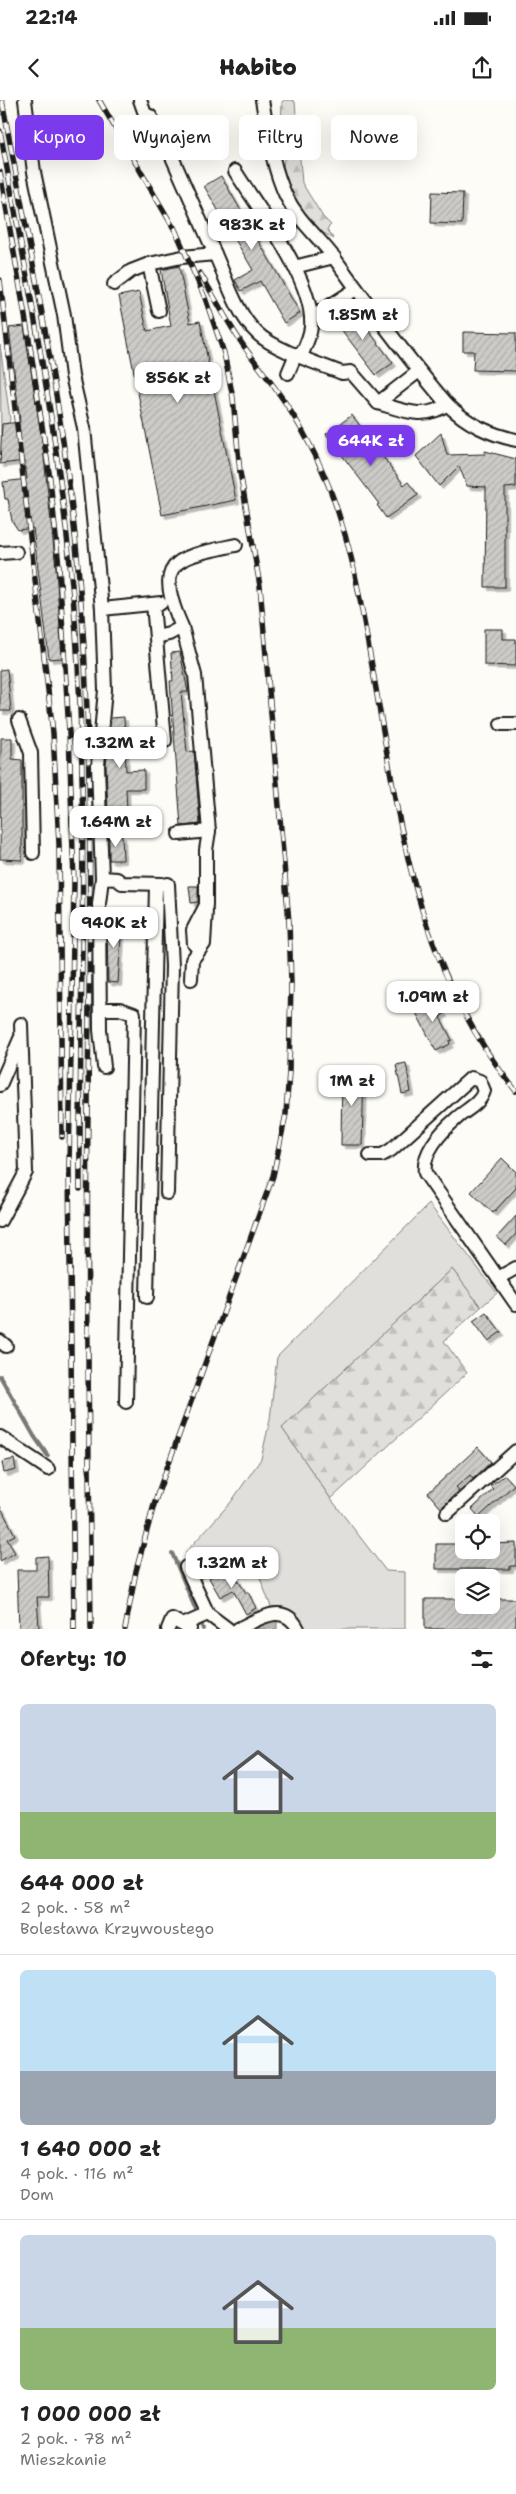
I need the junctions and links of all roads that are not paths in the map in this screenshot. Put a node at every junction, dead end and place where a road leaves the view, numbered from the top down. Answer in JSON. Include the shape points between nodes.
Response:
{"nodes":[{"id":1,"x":26,"y":100,"type":"edge"},
{"id":2,"x":140,"y":100,"type":"edge"},
{"id":3,"x":262,"y":100,"type":"edge"},
{"id":4,"x":235,"y":171,"type":"dead end"},
{"id":5,"x":215,"y":254,"type":"junction"},
{"id":6,"x":334,"y":257,"type":"junction"},
{"id":7,"x":149,"y":264,"type":"junction"},
{"id":8,"x":294,"y":267,"type":"junction"},
{"id":9,"x":114,"y":284,"type":"dead end"},
{"id":10,"x":356,"y":289,"type":"junction"},
{"id":11,"x":159,"y":311,"type":"dead end"},
{"id":12,"x":311,"y":318,"type":"junction"},
{"id":13,"x":298,"y":355,"type":"junction"},
{"id":14,"x":419,"y":371,"type":"junction"},
{"id":15,"x":288,"y":373,"type":"dead end"},
{"id":16,"x":378,"y":403,"type":"junction"},
{"id":17,"x":447,"y":404,"type":"junction"},
{"id":18,"x":516,"y":440,"type":"edge"},
{"id":19,"x":236,"y":545,"type":"dead end"},
{"id":20,"x":16,"y":552,"type":"dead end"},
{"id":21,"x":0,"y":553,"type":"edge"},
{"id":22,"x":171,"y":602,"type":"junction"},
{"id":23,"x":153,"y":604,"type":"junction"},
{"id":24,"x":102,"y":609,"type":"junction"},
{"id":25,"x":182,"y":627,"type":"junction"},
{"id":26,"x":156,"y":637,"type":"junction"},
{"id":27,"x":19,"y":720,"type":"dead end"},
{"id":28,"x":501,"y":724,"type":"dead end"},
{"id":29,"x":516,"y":724,"type":"edge"},
{"id":30,"x":165,"y":741,"type":"dead end"},
{"id":31,"x":209,"y":831,"type":"junction"},
{"id":32,"x":179,"y":834,"type":"dead end"},
{"id":33,"x":33,"y":853,"type":"dead end"},
{"id":34,"x":102,"y":878,"type":"junction"},
{"id":35,"x":166,"y":884,"type":"junction"},
{"id":36,"x":191,"y":979,"type":"dead end"},
{"id":37,"x":100,"y":1009,"type":"junction"},
{"id":38,"x":21,"y":1024,"type":"dead end"},
{"id":39,"x":21,"y":1038,"type":"junction"},
{"id":40,"x":104,"y":1067,"type":"dead end"},
{"id":41,"x":0,"y":1085,"type":"edge"},
{"id":42,"x":370,"y":1155,"type":"dead end"},
{"id":43,"x":168,"y":1193,"type":"dead end"},
{"id":44,"x":0,"y":1221,"type":"edge"},
{"id":45,"x":516,"y":1268,"type":"edge"},
{"id":46,"x":498,"y":1278,"type":"junction"},
{"id":47,"x":147,"y":1297,"type":"dead end"},
{"id":48,"x":516,"y":1304,"type":"edge"},
{"id":49,"x":126,"y":1402,"type":"dead end"},
{"id":50,"x":0,"y":1437,"type":"edge"},
{"id":51,"x":516,"y":1452,"type":"edge"},
{"id":52,"x":48,"y":1469,"type":"dead end"},
{"id":53,"x":447,"y":1513,"type":"dead end"},
{"id":54,"x":186,"y":1567,"type":"dead end"},
{"id":55,"x":208,"y":1614,"type":"junction"},
{"id":56,"x":188,"y":1627,"type":"edge"},
{"id":57,"x":168,"y":1629,"type":"edge"},
{"id":58,"x":228,"y":1629,"type":"edge"},
{"id":59,"x":238,"y":1629,"type":"edge"},
{"id":60,"x":298,"y":1629,"type":"edge"}],
"edges":[{"from":1,"to":24,"type":"street","via":[[34,172],[84,428]]},
{"from":2,"to":5,"type":"street","via":[[145,114],[161,132]]},
{"from":3,"to":6,"type":"street","via":[[272,156],[287,198],[300,221]]},
{"from":4,"to":8,"type":"street"},
{"from":5,"to":7,"type":"street"},
{"from":5,"to":13,"type":"street","via":[[238,305],[253,328],[272,343]]},
{"from":6,"to":8,"type":"street"},
{"from":6,"to":10,"type":"street"},
{"from":7,"to":9,"type":"street","via":[[131,271]]},
{"from":7,"to":11,"type":"street"},
{"from":8,"to":12,"type":"street","via":[[306,290]]},
{"from":10,"to":12,"type":"street"},
{"from":10,"to":14,"type":"street"},
{"from":12,"to":13,"type":"street","via":[[310,336]]},
{"from":13,"to":15,"type":"street"},
{"from":13,"to":16,"type":"street","via":[[342,373],[351,372]]},
{"from":14,"to":16,"type":"street"},
{"from":14,"to":17,"type":"street"},
{"from":16,"to":17,"type":"street","via":[[425,414]]},
{"from":17,"to":18,"type":"street","via":[[478,428]]},
{"from":19,"to":22,"type":"street","via":[[194,554],[179,561],[169,574]]},
{"from":20,"to":21,"type":"street"},
{"from":22,"to":23,"type":"street"},
{"from":22,"to":25,"type":"street"},
{"from":23,"to":24,"type":"street"},
{"from":23,"to":26,"type":"street"},
{"from":24,"to":34,"type":"street","via":[[105,690],[98,754]]},
{"from":25,"to":26,"type":"street"},
{"from":25,"to":31,"type":"street","via":[[195,675]]},
{"from":26,"to":30,"type":"street"},
{"from":27,"to":33,"type":"street","via":[[31,753]]},
{"from":28,"to":29,"type":"street"},
{"from":31,"to":32,"type":"street"},
{"from":31,"to":36,"type":"street","via":[[206,936],[192,960]]},
{"from":34,"to":35,"type":"street","via":[[117,879],[122,883]]},
{"from":34,"to":37,"type":"street","via":[[99,904]]},
{"from":35,"to":43,"type":"street","via":[[172,966]]},
{"from":35,"to":47,"type":"street"},
{"from":37,"to":40,"type":"street"},
{"from":37,"to":49,"type":"street","via":[[120,1009],[134,1014]]},
{"from":38,"to":39,"type":"street"},
{"from":39,"to":41,"type":"street"},
{"from":39,"to":44,"type":"street","via":[[26,1172]]},
{"from":42,"to":46,"type":"street","via":[[386,1154],[468,1080],[478,1078],[484,1087],[481,1098],[456,1119],[429,1150],[425,1158],[426,1176]]},
{"from":45,"to":46,"type":"street"},
{"from":46,"to":48,"type":"street"},
{"from":50,"to":52,"type":"street"},
{"from":51,"to":53,"type":"street"},
{"from":54,"to":55,"type":"street"},
{"from":55,"to":56,"type":"street"},
{"from":55,"to":58,"type":"street"},
{"from":56,"to":57,"type":"street","via":[[172,1619]]},
{"from":59,"to":60,"type":"street","via":[[278,1612],[287,1615]]}]}
